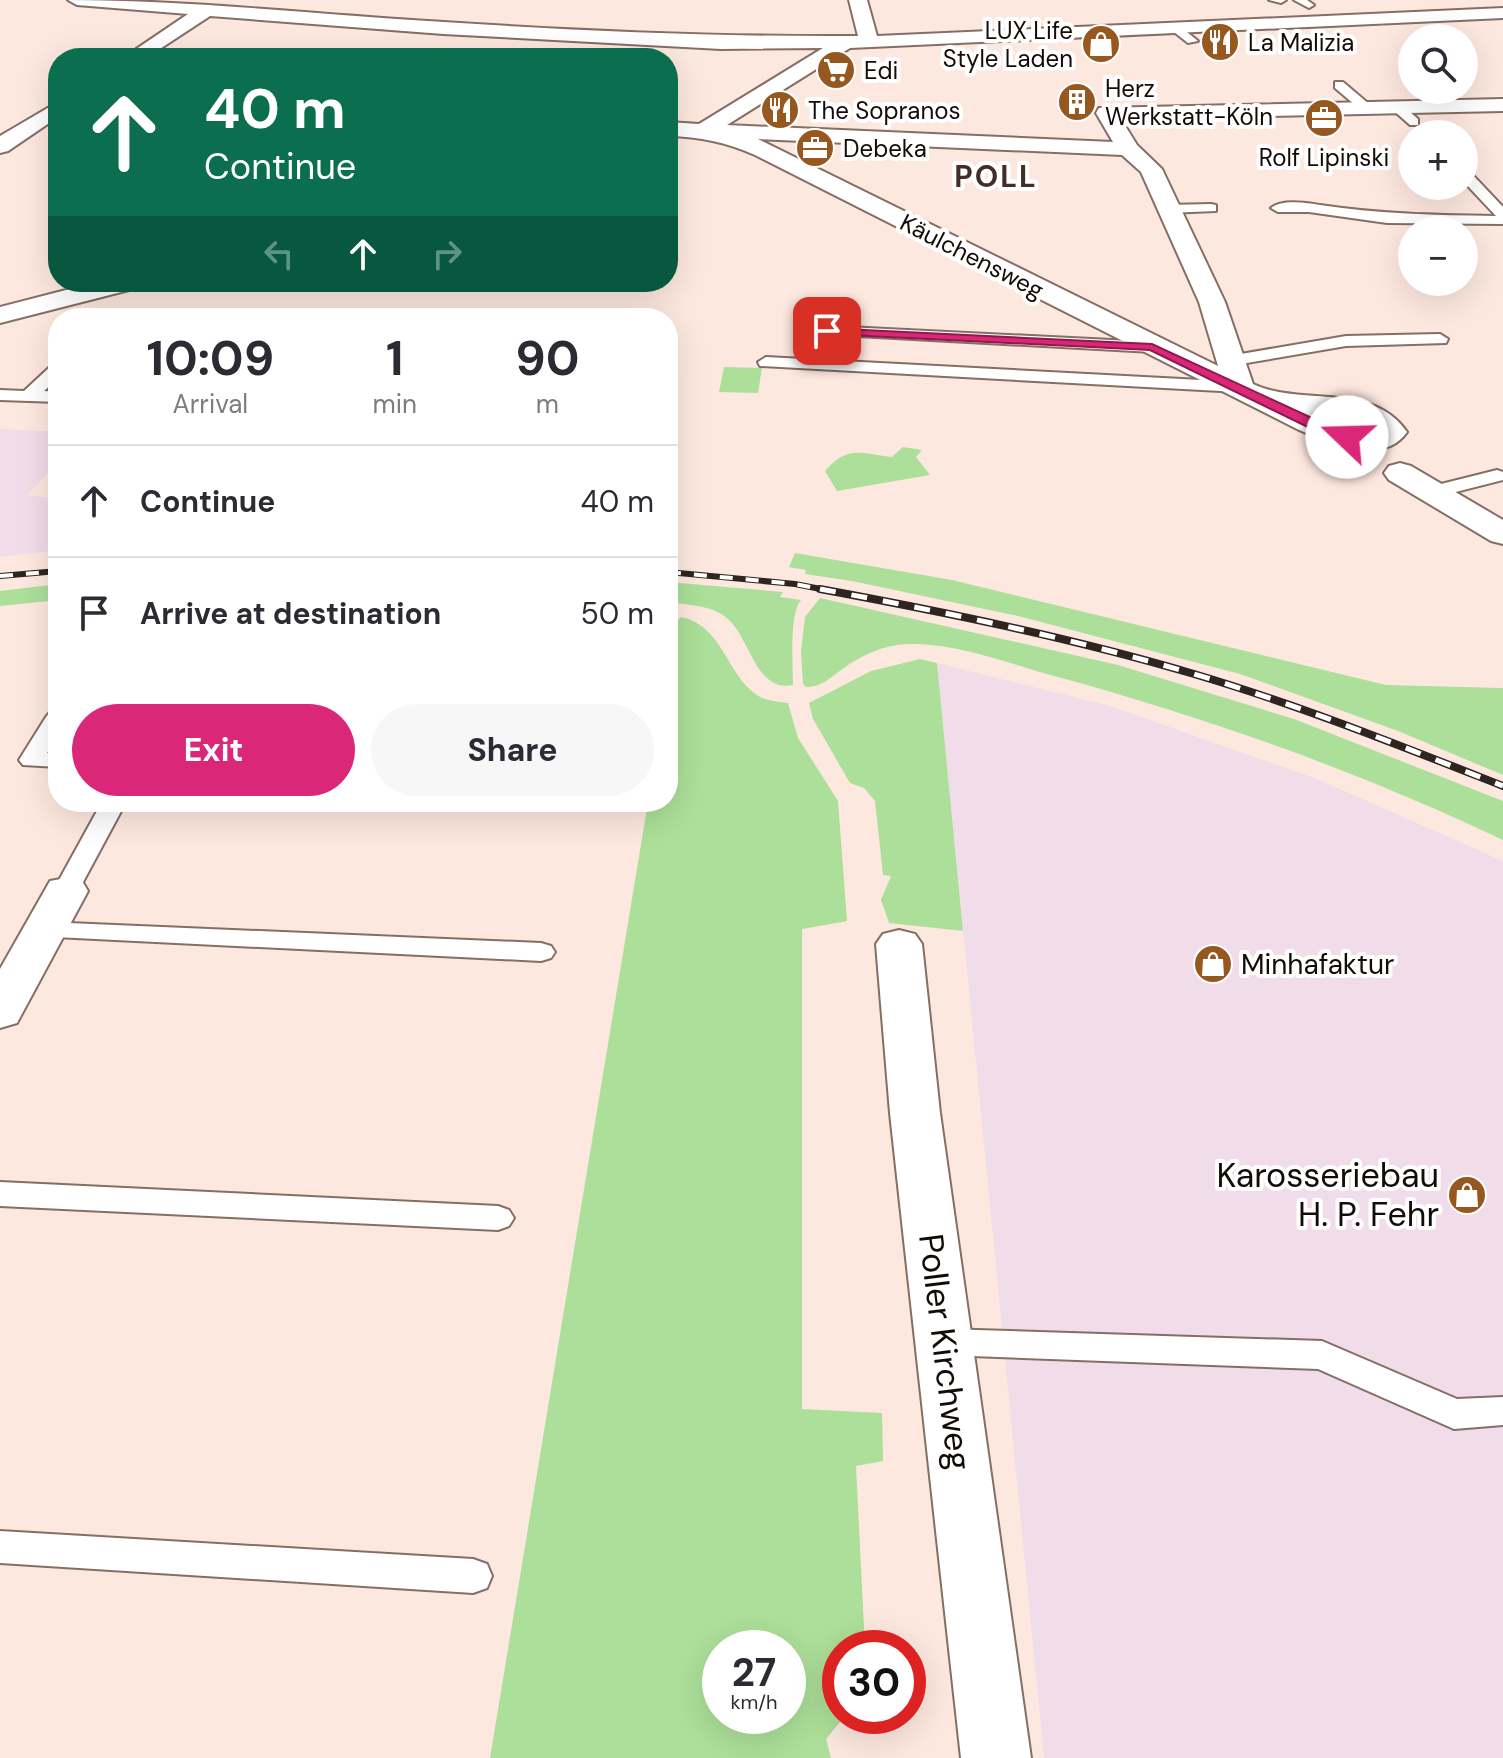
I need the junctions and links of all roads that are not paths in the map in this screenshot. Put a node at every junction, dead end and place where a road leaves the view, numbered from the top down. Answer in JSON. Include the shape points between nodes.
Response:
{"nodes":[{"id":1,"x":77,"y":0,"type":"edge"},
{"id":2,"x":858,"y":0,"type":"edge"},
{"id":3,"x":1274,"y":0,"type":"edge"},
{"id":4,"x":1281,"y":0,"type":"edge"},
{"id":5,"x":1184,"y":7,"type":"dead end"},
{"id":6,"x":208,"y":9,"type":"junction"},
{"id":7,"x":1500,"y":11,"type":"edge"},
{"id":8,"x":1216,"y":28,"type":"junction"},
{"id":9,"x":869,"y":43,"type":"junction"},
{"id":10,"x":843,"y":44,"type":"junction"},
{"id":11,"x":148,"y":48,"type":"edge"},
{"id":12,"x":1339,"y":85,"type":"dead end"},
{"id":13,"x":1503,"y":105,"type":"edge"},
{"id":14,"x":1365,"y":107,"type":"junction"},
{"id":15,"x":1397,"y":107,"type":"junction"},
{"id":16,"x":48,"y":115,"type":"edge"},
{"id":17,"x":1412,"y":120,"type":"edge"},
{"id":18,"x":678,"y":130,"type":"edge"},
{"id":19,"x":704,"y":131,"type":"junction"},
{"id":20,"x":678,"y":139,"type":"edge"},
{"id":21,"x":0,"y":146,"type":"edge"},
{"id":22,"x":1128,"y":149,"type":"junction"},
{"id":23,"x":1478,"y":189,"type":"edge"},
{"id":24,"x":1211,"y":208,"type":"dead end"},
{"id":25,"x":1278,"y":208,"type":"dead end"},
{"id":26,"x":1167,"y":209,"type":"junction"},
{"id":27,"x":1503,"y":217,"type":"edge"},
{"id":28,"x":89,"y":292,"type":"edge"},
{"id":29,"x":0,"y":315,"type":"edge"},
{"id":30,"x":827,"y":331,"type":"dead end"},
{"id":31,"x":1440,"y":339,"type":"dead end"},
{"id":32,"x":1152,"y":347,"type":"junction"},
{"id":33,"x":766,"y":362,"type":"dead end"},
{"id":34,"x":48,"y":378,"type":"edge"},
{"id":35,"x":1243,"y":382,"type":"junction"},
{"id":36,"x":0,"y":395,"type":"edge"},
{"id":37,"x":28,"y":396,"type":"junction"},
{"id":38,"x":48,"y":397,"type":"edge"},
{"id":39,"x":1400,"y":473,"type":"dead end"},
{"id":40,"x":1497,"y":476,"type":"dead end"},
{"id":41,"x":1432,"y":492,"type":"junction"},
{"id":42,"x":1503,"y":534,"type":"edge"},
{"id":43,"x":48,"y":733,"type":"edge"},
{"id":44,"x":48,"y":760,"type":"edge"},
{"id":45,"x":108,"y":812,"type":"edge"},
{"id":46,"x":34,"y":940,"type":"edge"},
{"id":47,"x":899,"y":944,"type":"dead end"},
{"id":48,"x":541,"y":952,"type":"dead end"},
{"id":49,"x":0,"y":1012,"type":"edge"},
{"id":50,"x":0,"y":1194,"type":"edge"},
{"id":51,"x":498,"y":1218,"type":"dead end"},
{"id":52,"x":944,"y":1342,"type":"junction"},
{"id":53,"x":1503,"y":1411,"type":"edge"},
{"id":54,"x":0,"y":1547,"type":"edge"},
{"id":55,"x":473,"y":1576,"type":"dead end"},
{"id":56,"x":996,"y":1758,"type":"edge"}],
"edges":[{"from":1,"to":6,"type":"street"},
{"from":2,"to":9,"type":"street"},
{"from":3,"to":4,"type":"lane"},
{"from":5,"to":8,"type":"street"},
{"from":6,"to":10,"type":"street","via":[[571,36]]},
{"from":6,"to":11,"type":"street"},
{"from":7,"to":8,"type":"street"},
{"from":8,"to":9,"type":"street","via":[[1185,35]]},
{"from":9,"to":10,"type":"street"},
{"from":10,"to":19,"type":"street"},
{"from":12,"to":14,"type":"lane"},
{"from":13,"to":15,"type":"street"},
{"from":14,"to":15,"type":"street"},
{"from":14,"to":22,"type":"street","via":[[1107,113]]},
{"from":15,"to":17,"type":"lane"},
{"from":16,"to":21,"type":"street"},
{"from":18,"to":19,"type":"street"},
{"from":19,"to":20,"type":"street"},
{"from":19,"to":22,"type":"street"},
{"from":19,"to":32,"type":"street","name":"Käulchensweg","via":[[763,150]]},
{"from":22,"to":26,"type":"street","via":[[1151,169]]},
{"from":23,"to":27,"type":"lane"},
{"from":24,"to":26,"type":"lane"},
{"from":25,"to":27,"type":"lane","via":[[1387,219]]},
{"from":26,"to":35,"type":"street"},
{"from":28,"to":29,"type":"street"},
{"from":30,"to":32,"type":"lane"},
{"from":31,"to":35,"type":"lane","via":[[1346,341]]},
{"from":32,"to":35,"type":"street","name":"Käulchensweg"},
{"from":33,"to":35,"type":"lane"},
{"from":34,"to":37,"type":"lane"},
{"from":36,"to":37,"type":"lane"},
{"from":37,"to":38,"type":"lane"},
{"from":39,"to":41,"type":"street"},
{"from":40,"to":41,"type":"lane"},
{"from":41,"to":42,"type":"street"},
{"from":43,"to":44,"type":"lane","via":[[31,760]]},
{"from":45,"to":46,"type":"lane"},
{"from":46,"to":48,"type":"lane"},
{"from":46,"to":49,"type":"street"},
{"from":47,"to":52,"type":"street","name":"Poller Kirchweg"},
{"from":50,"to":51,"type":"lane"},
{"from":52,"to":53,"type":"lane","via":[[1322,1355],[1454,1414]]},
{"from":52,"to":56,"type":"street","name":"Poller Kirchweg"},
{"from":54,"to":55,"type":"lane"}]}
